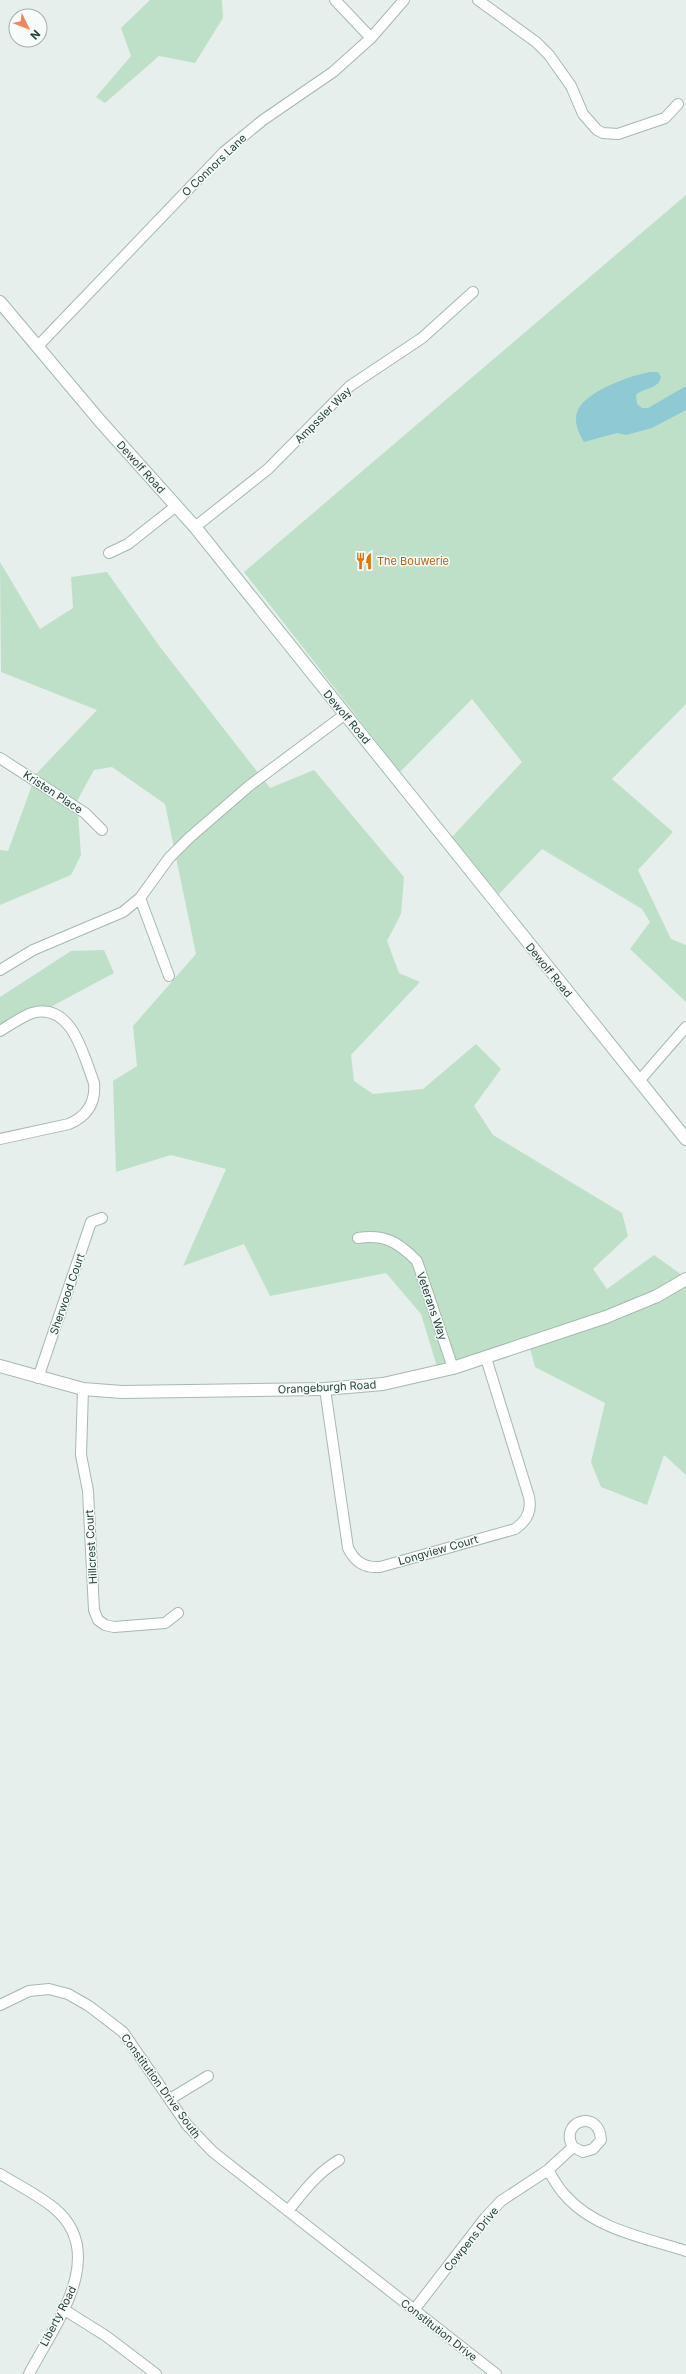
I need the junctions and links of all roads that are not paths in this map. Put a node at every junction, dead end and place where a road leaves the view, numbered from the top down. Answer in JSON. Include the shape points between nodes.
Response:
{"nodes":[{"id":1,"x":335,"y":0,"type":"edge"},
{"id":2,"x":404,"y":0,"type":"edge"},
{"id":3,"x":478,"y":0,"type":"edge"},
{"id":4,"x":372,"y":38,"type":"junction"},
{"id":5,"x":678,"y":104,"type":"dead end"},
{"id":6,"x":473,"y":292,"type":"dead end"},
{"id":7,"x":0,"y":302,"type":"edge"},
{"id":8,"x":38,"y":346,"type":"junction"},
{"id":9,"x":176,"y":506,"type":"junction"},
{"id":10,"x":195,"y":528,"type":"junction"},
{"id":11,"x":109,"y":553,"type":"dead end"},
{"id":12,"x":344,"y":715,"type":"junction"},
{"id":13,"x":0,"y":758,"type":"edge"},
{"id":14,"x":102,"y":830,"type":"dead end"},
{"id":15,"x":140,"y":898,"type":"junction"},
{"id":16,"x":0,"y":970,"type":"edge"},
{"id":17,"x":169,"y":976,"type":"dead end"},
{"id":18,"x":686,"y":1027,"type":"edge"},
{"id":19,"x":0,"y":1031,"type":"edge"},
{"id":20,"x":639,"y":1081,"type":"junction"},
{"id":21,"x":0,"y":1138,"type":"edge"},
{"id":22,"x":686,"y":1139,"type":"edge"},
{"id":23,"x":102,"y":1218,"type":"dead end"},
{"id":24,"x":358,"y":1238,"type":"dead end"},
{"id":25,"x":686,"y":1279,"type":"edge"},
{"id":26,"x":486,"y":1358,"type":"junction"},
{"id":27,"x":0,"y":1366,"type":"edge"},
{"id":28,"x":453,"y":1368,"type":"junction"},
{"id":29,"x":38,"y":1378,"type":"junction"},
{"id":30,"x":325,"y":1389,"type":"junction"},
{"id":31,"x":82,"y":1390,"type":"junction"},
{"id":32,"x":178,"y":1613,"type":"dead end"},
{"id":33,"x":0,"y":2005,"type":"edge"},
{"id":34,"x":208,"y":2076,"type":"dead end"},
{"id":35,"x":170,"y":2099,"type":"junction"},
{"id":36,"x":573,"y":2147,"type":"dead end"},
{"id":37,"x":339,"y":2160,"type":"dead end"},
{"id":38,"x":548,"y":2170,"type":"junction"},
{"id":39,"x":0,"y":2174,"type":"edge"},
{"id":40,"x":288,"y":2211,"type":"junction"},
{"id":41,"x":686,"y":2251,"type":"edge"},
{"id":42,"x":383,"y":2286,"type":"joint"},
{"id":43,"x":63,"y":2309,"type":"junction"},
{"id":44,"x":414,"y":2310,"type":"junction"},
{"id":45,"x":29,"y":2374,"type":"edge"},
{"id":46,"x":156,"y":2374,"type":"edge"},
{"id":47,"x":496,"y":2374,"type":"edge"}],
"edges":[{"from":1,"to":4,"type":"street"},
{"from":2,"to":4,"type":"street","name":"O Connors Lane"},
{"from":3,"to":5,"type":"street","via":[[536,42],[549,55],[571,86],[583,114],[597,130],[605,134],[618,134],[665,118]]},
{"from":4,"to":8,"type":"street","name":"O Connors Lane","via":[[333,72],[224,152]]},
{"from":6,"to":10,"type":"street","name":"Ampssler Way","via":[[422,338],[350,386],[268,469]]},
{"from":7,"to":8,"type":"main road","name":"Dewolf Road"},
{"from":8,"to":9,"type":"main road","name":"Dewolf Road","via":[[100,421]]},
{"from":9,"to":10,"type":"main road","name":"Dewolf Road"},
{"from":9,"to":11,"type":"street","via":[[128,544]]},
{"from":10,"to":12,"type":"main road","name":"Dewolf Road"},
{"from":12,"to":15,"type":"street","via":[[249,786],[190,838],[169,858]]},
{"from":12,"to":20,"type":"main road","name":"Dewolf Road"},
{"from":13,"to":14,"type":"street","name":"Kristen Place","via":[[85,813]]},
{"from":15,"to":16,"type":"street","via":[[123,912],[33,950]]},
{"from":15,"to":17,"type":"street"},
{"from":18,"to":20,"type":"street"},
{"from":19,"to":21,"type":"street","via":[[34,1013],[52,1013],[60,1017],[73,1030],[95,1090],[85,1114],[69,1124]]},
{"from":20,"to":22,"type":"main road","name":"Dewolf Road"},
{"from":23,"to":29,"type":"street","name":"Sherwood Court","via":[[91,1222]]},
{"from":24,"to":28,"type":"street","name":"Veterans Way","via":[[376,1236],[404,1248],[417,1261]]},
{"from":25,"to":26,"type":"main road","name":"Orangeburgh Road","via":[[657,1296],[606,1317]]},
{"from":26,"to":28,"type":"main road","name":"Orangeburgh Road"},
{"from":26,"to":30,"type":"street","name":"Longview Court","via":[[529,1497],[529,1512],[526,1519],[514,1529],[380,1567],[364,1565],[352,1556],[348,1548]]},
{"from":27,"to":29,"type":"main road","name":"Orangeburgh Road"},
{"from":28,"to":30,"type":"main road","name":"Orangeburgh Road","via":[[383,1384]]},
{"from":29,"to":31,"type":"main road","name":"Orangeburgh Road"},
{"from":30,"to":31,"type":"main road","name":"Orangeburgh Road","via":[[122,1392]]},
{"from":31,"to":32,"type":"street","name":"Hillcrest Court","via":[[81,1455],[88,1491],[94,1610],[98,1620],[114,1627],[165,1623]]},
{"from":33,"to":35,"type":"street","name":"Constitution Drive South","via":[[29,1991],[49,1989],[68,1994],[90,2006],[123,2032]]},
{"from":34,"to":35,"type":"street"},
{"from":35,"to":40,"type":"street","name":"Constitution Drive South","via":[[198,2138]]},
{"from":36,"to":38,"type":"street","name":"Cowpens Drive"},
{"from":37,"to":40,"type":"street","via":[[324,2169]]},
{"from":38,"to":41,"type":"street","via":[[565,2195],[584,2212],[622,2230]]},
{"from":38,"to":44,"type":"street","name":"Cowpens Drive","via":[[502,2201],[485,2218]]},
{"from":39,"to":43,"type":"street","name":"Liberty Road","via":[[54,2208],[67,2221],[77,2240],[79,2260],[75,2283]]},
{"from":40,"to":42,"type":"street","name":"Constitution Drive South"},
{"from":42,"to":44,"type":"street","name":"Constitution Drive"},
{"from":43,"to":45,"type":"street","name":"Liberty Road"},
{"from":43,"to":46,"type":"street","via":[[106,2336]]},
{"from":44,"to":47,"type":"street","name":"Constitution Drive"}]}
